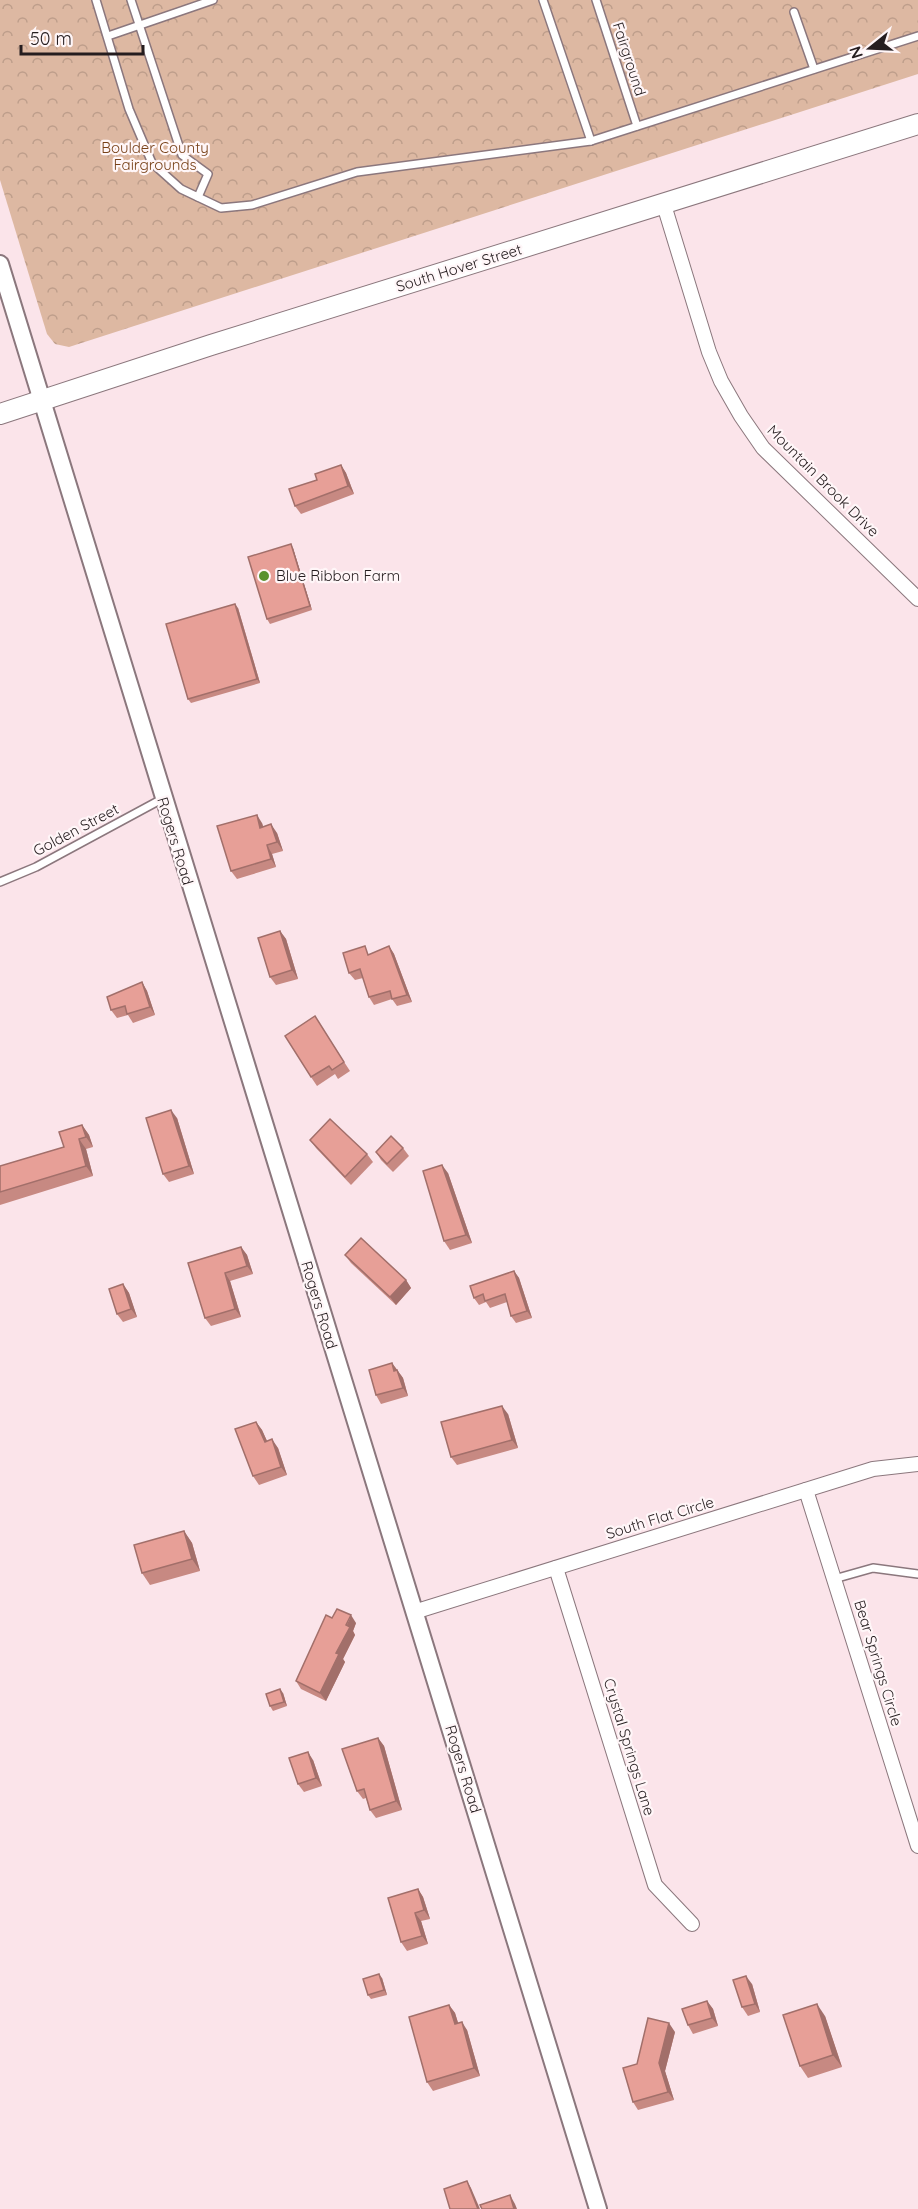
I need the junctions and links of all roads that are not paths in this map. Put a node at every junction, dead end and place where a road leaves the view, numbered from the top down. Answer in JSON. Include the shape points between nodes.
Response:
{"nodes":[{"id":1,"x":96,"y":0,"type":"edge"},
{"id":2,"x":131,"y":0,"type":"edge"},
{"id":3,"x":213,"y":0,"type":"edge"},
{"id":4,"x":543,"y":0,"type":"edge"},
{"id":5,"x":596,"y":0,"type":"edge"},
{"id":6,"x":794,"y":12,"type":"dead end"},
{"id":7,"x":139,"y":25,"type":"junction"},
{"id":8,"x":108,"y":36,"type":"junction"},
{"id":9,"x":918,"y":36,"type":"edge"},
{"id":10,"x":814,"y":69,"type":"junction"},
{"id":11,"x":918,"y":124,"type":"edge"},
{"id":12,"x":637,"y":126,"type":"junction"},
{"id":13,"x":591,"y":141,"type":"junction"},
{"id":14,"x":198,"y":198,"type":"junction"},
{"id":15,"x":663,"y":205,"type":"junction"},
{"id":16,"x":0,"y":264,"type":"edge"},
{"id":17,"x":41,"y":401,"type":"junction"},
{"id":18,"x":0,"y":414,"type":"edge"},
{"id":19,"x":918,"y":599,"type":"edge"},
{"id":20,"x":162,"y":799,"type":"junction"},
{"id":21,"x":0,"y":882,"type":"edge"},
{"id":22,"x":918,"y":1464,"type":"edge"},
{"id":23,"x":806,"y":1490,"type":"junction"},
{"id":24,"x":556,"y":1568,"type":"junction"},
{"id":25,"x":918,"y":1574,"type":"edge"},
{"id":26,"x":834,"y":1579,"type":"junction"},
{"id":27,"x":414,"y":1611,"type":"junction"},
{"id":28,"x":918,"y":1846,"type":"edge"},
{"id":29,"x":692,"y":1924,"type":"dead end"},
{"id":30,"x":598,"y":2209,"type":"edge"}],
"edges":[{"from":1,"to":8,"type":"lane"},
{"from":2,"to":7,"type":"lane"},
{"from":3,"to":7,"type":"lane"},
{"from":4,"to":13,"type":"lane"},
{"from":5,"to":12,"type":"lane","name":"Fairground"},
{"from":6,"to":10,"type":"lane"},
{"from":7,"to":8,"type":"lane"},
{"from":7,"to":14,"type":"lane","via":[[182,155],[208,174]]},
{"from":8,"to":14,"type":"lane","via":[[129,109],[152,163],[181,189]]},
{"from":9,"to":10,"type":"lane"},
{"from":10,"to":12,"type":"lane"},
{"from":11,"to":15,"type":"main road","name":"South Hover Street"},
{"from":12,"to":13,"type":"lane"},
{"from":13,"to":14,"type":"lane","via":[[357,172],[252,205],[221,208]]},
{"from":15,"to":17,"type":"main road","name":"South Hover Street"},
{"from":15,"to":19,"type":"street","name":"Mountain Brook Drive","via":[[709,352],[741,416],[763,448]]},
{"from":16,"to":17,"type":"street","name":"Rogers Road"},
{"from":17,"to":18,"type":"main road","name":"South Hover Street"},
{"from":17,"to":20,"type":"street","name":"Rogers Road"},
{"from":20,"to":21,"type":"lane","name":"Golden Street","via":[[36,867]]},
{"from":20,"to":27,"type":"street","name":"Rogers Road"},
{"from":22,"to":23,"type":"street","name":"South Flat Circle","via":[[873,1469]]},
{"from":23,"to":24,"type":"street","name":"South Flat Circle"},
{"from":23,"to":26,"type":"street","name":"Bear Springs Circle"},
{"from":24,"to":27,"type":"street","name":"South Flat Circle"},
{"from":24,"to":29,"type":"street","name":"Crystal Springs Lane","via":[[656,1886]]},
{"from":25,"to":26,"type":"lane","via":[[873,1568]]},
{"from":26,"to":28,"type":"street","name":"Bear Springs Circle"},
{"from":27,"to":30,"type":"street","name":"Rogers Road"}]}
